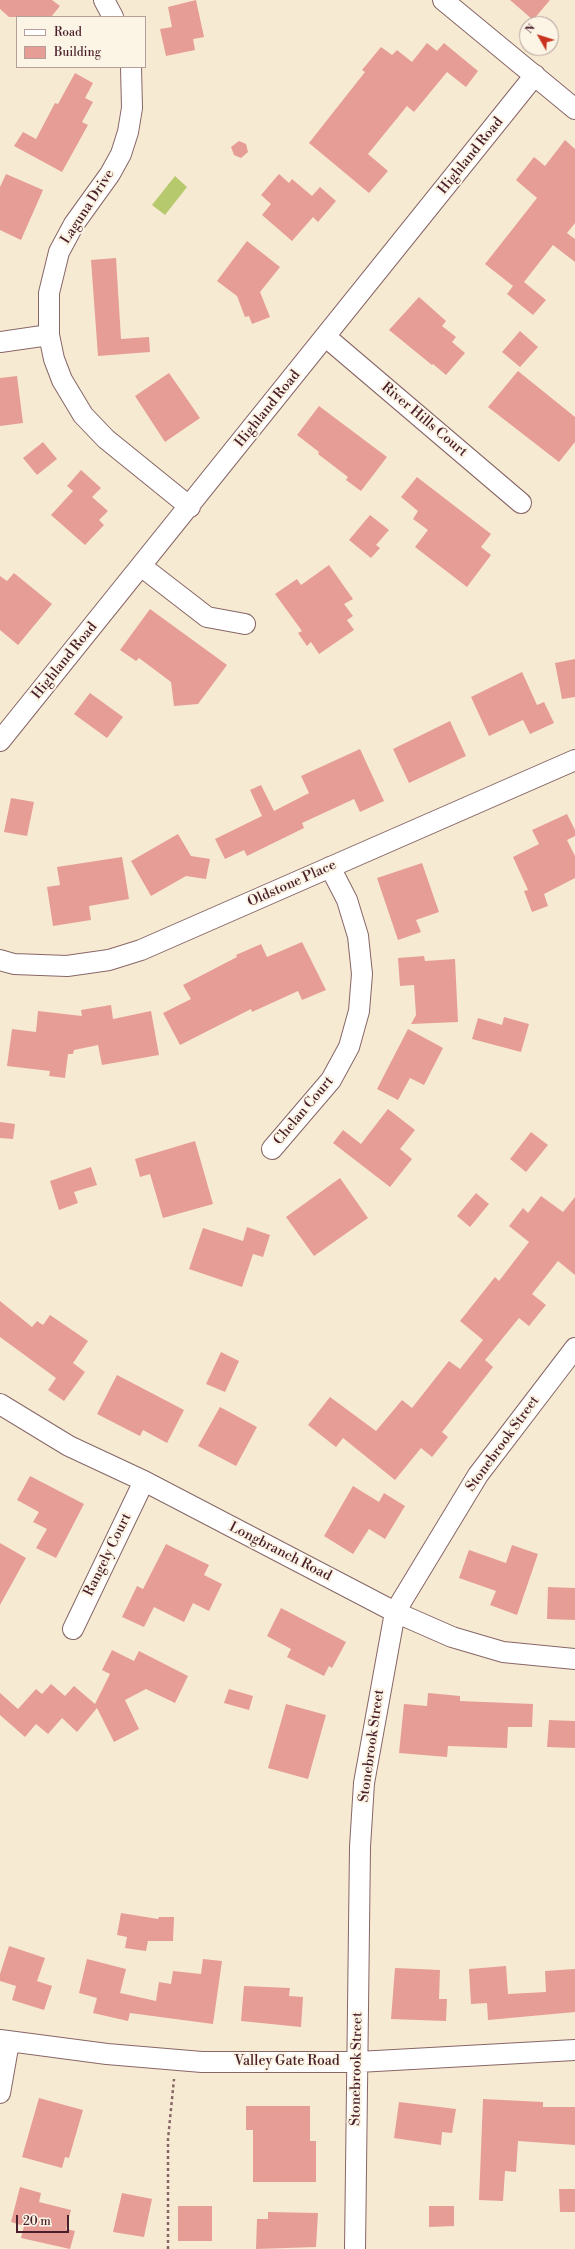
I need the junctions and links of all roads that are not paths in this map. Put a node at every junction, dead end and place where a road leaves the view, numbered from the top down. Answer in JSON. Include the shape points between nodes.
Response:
{"nodes":[{"id":1,"x":104,"y":0,"type":"edge"},
{"id":2,"x":443,"y":0,"type":"edge"},
{"id":3,"x":113,"y":16,"type":"edge"},
{"id":4,"x":131,"y":68,"type":"edge"},
{"id":5,"x":535,"y":76,"type":"junction"},
{"id":6,"x":575,"y":109,"type":"edge"},
{"id":7,"x":49,"y":335,"type":"junction"},
{"id":8,"x":326,"y":337,"type":"junction"},
{"id":9,"x":0,"y":342,"type":"edge"},
{"id":10,"x":521,"y":503,"type":"dead end"},
{"id":11,"x":190,"y":507,"type":"junction"},
{"id":12,"x":142,"y":566,"type":"junction"},
{"id":13,"x":245,"y":624,"type":"dead end"},
{"id":14,"x":0,"y":741,"type":"edge"},
{"id":15,"x":575,"y":760,"type":"edge"},
{"id":16,"x":330,"y":867,"type":"junction"},
{"id":17,"x":0,"y":960,"type":"edge"},
{"id":18,"x":272,"y":1149,"type":"dead end"},
{"id":19,"x":575,"y":1348,"type":"edge"},
{"id":20,"x":0,"y":1404,"type":"edge"},
{"id":21,"x":144,"y":1481,"type":"junction"},
{"id":22,"x":395,"y":1612,"type":"junction"},
{"id":23,"x":73,"y":1629,"type":"dead end"},
{"id":24,"x":575,"y":1659,"type":"edge"},
{"id":25,"x":4,"y":2041,"type":"edge"},
{"id":26,"x":575,"y":2050,"type":"edge"},
{"id":27,"x":358,"y":2062,"type":"junction"},
{"id":28,"x":0,"y":2093,"type":"edge"},
{"id":29,"x":355,"y":2249,"type":"edge"}],
"edges":[{"from":1,"to":3,"type":"street"},
{"from":2,"to":5,"type":"street"},
{"from":4,"to":7,"type":"street","name":"Laguna Drive","via":[[132,108],[128,132],[121,154],[110,174],[74,224],[59,252],[49,293]]},
{"from":5,"to":6,"type":"street"},
{"from":5,"to":8,"type":"street","name":"Highland Road"},
{"from":7,"to":9,"type":"street"},
{"from":7,"to":11,"type":"street","name":"Laguna Drive","via":[[62,380],[83,415],[106,439]]},
{"from":8,"to":10,"type":"street","name":"River Hills Court"},
{"from":8,"to":11,"type":"street","name":"Highland Road"},
{"from":11,"to":12,"type":"street","name":"Highland Road"},
{"from":12,"to":13,"type":"street","via":[[206,617]]},
{"from":12,"to":14,"type":"street","name":"Highland Road"},
{"from":15,"to":16,"type":"street","name":"Oldstone Place"},
{"from":16,"to":17,"type":"street","name":"Oldstone Place","via":[[142,950],[109,960],[67,966],[14,964]]},
{"from":16,"to":18,"type":"street","name":"Chelan Court","via":[[348,900],[358,936],[362,974],[359,1011],[348,1047],[331,1080]]},
{"from":19,"to":22,"type":"street","name":"Stonebrook Street","via":[[478,1474]]},
{"from":20,"to":21,"type":"street","name":"Longbranch Road","via":[[69,1446]]},
{"from":21,"to":22,"type":"street","name":"Longbranch Road"},
{"from":21,"to":23,"type":"street","name":"Rangely Court"},
{"from":22,"to":24,"type":"street","name":"Longbranch Road","via":[[452,1637],[503,1652]]},
{"from":22,"to":27,"type":"street","name":"Stonebrook Street","via":[[364,1783],[360,1847]]},
{"from":25,"to":27,"type":"street","name":"Valley Gate Road","via":[[107,2054],[202,2062]]},
{"from":25,"to":28,"type":"street"},
{"from":26,"to":27,"type":"street","name":"Valley Gate Road"},
{"from":27,"to":29,"type":"street","name":"Stonebrook Street"}]}
